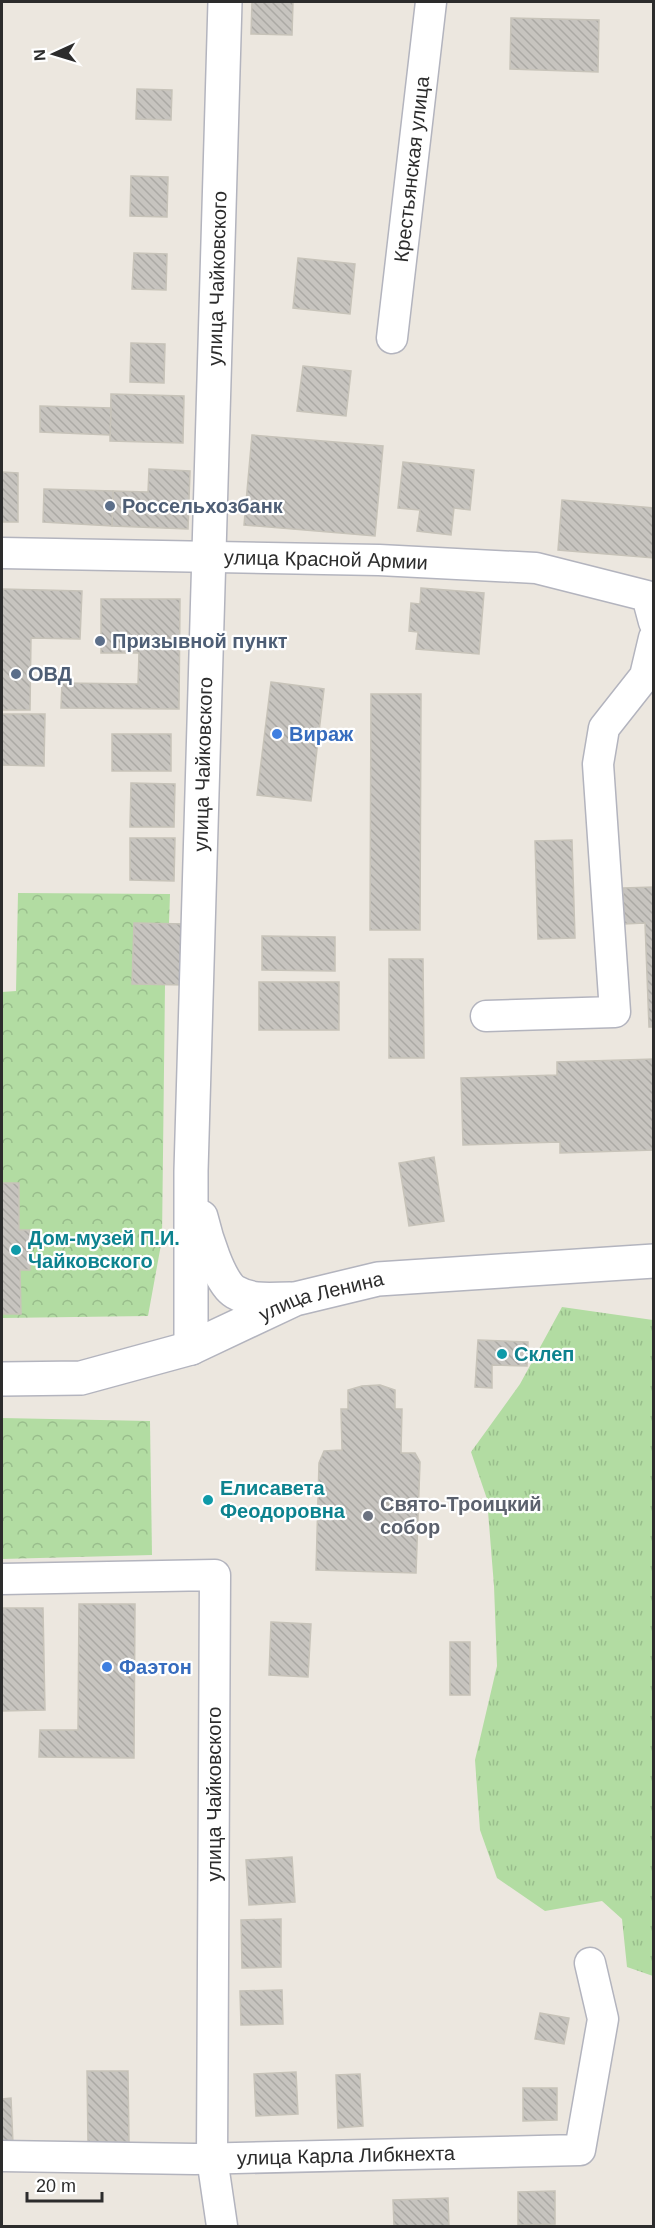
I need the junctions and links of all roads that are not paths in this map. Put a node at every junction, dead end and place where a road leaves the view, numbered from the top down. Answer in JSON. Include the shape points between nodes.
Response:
{"nodes":[{"id":1,"x":225,"y":2,"type":"edge"},
{"id":2,"x":431,"y":2,"type":"edge"},
{"id":3,"x":392,"y":338,"type":"dead end"},
{"id":4,"x":2,"y":553,"type":"edge"},
{"id":5,"x":209,"y":558,"type":"junction"},
{"id":6,"x":650,"y":609,"type":"edge"},
{"id":7,"x":654,"y":638,"type":"edge"},
{"id":8,"x":486,"y":1016,"type":"dead end"},
{"id":9,"x":191,"y":1171,"type":"junction"},
{"id":10,"x":653,"y":1262,"type":"edge"},
{"id":11,"x":295,"y":1299,"type":"junction"},
{"id":12,"x":191,"y":1348,"type":"junction"},
{"id":13,"x":2,"y":1379,"type":"edge"},
{"id":14,"x":2,"y":1578,"type":"edge"},
{"id":15,"x":590,"y":1963,"type":"dead end"},
{"id":16,"x":2,"y":2156,"type":"edge"},
{"id":17,"x":212,"y":2158,"type":"junction"},
{"id":18,"x":222,"y":2226,"type":"edge"}],
"edges":[{"from":1,"to":5,"type":"main road","name":"улица Чайковского"},
{"from":2,"to":3,"type":"street","name":"Крестьянская улица"},
{"from":4,"to":5,"type":"street","name":"улица Красной Армии"},
{"from":5,"to":6,"type":"street","name":"улица Красной Армии","via":[[379,560],[536,568]]},
{"from":5,"to":9,"type":"main road","name":"улица Чайковского"},
{"from":7,"to":8,"type":"street","via":[[645,676],[604,728],[598,765],[615,1012]]},
{"from":9,"to":11,"type":"main road","via":[[207,1241],[233,1291],[255,1299]]},
{"from":9,"to":12,"type":"main road","name":"улица Чайковского"},
{"from":10,"to":11,"type":"main road","name":"улица Ленина","via":[[378,1279]]},
{"from":11,"to":12,"type":"main road","name":"улица Ленина"},
{"from":12,"to":13,"type":"main road","name":"улица Ленина","via":[[81,1378]]},
{"from":14,"to":17,"type":"street","name":"улица Чайковского","via":[[215,1575]]},
{"from":15,"to":17,"type":"street","name":"улица Карла Либкнехта","via":[[603,2019],[580,2150]]},
{"from":16,"to":17,"type":"street","name":"улица Карла Либкнехта"},
{"from":17,"to":18,"type":"street","name":"улица Чайковского"}]}
